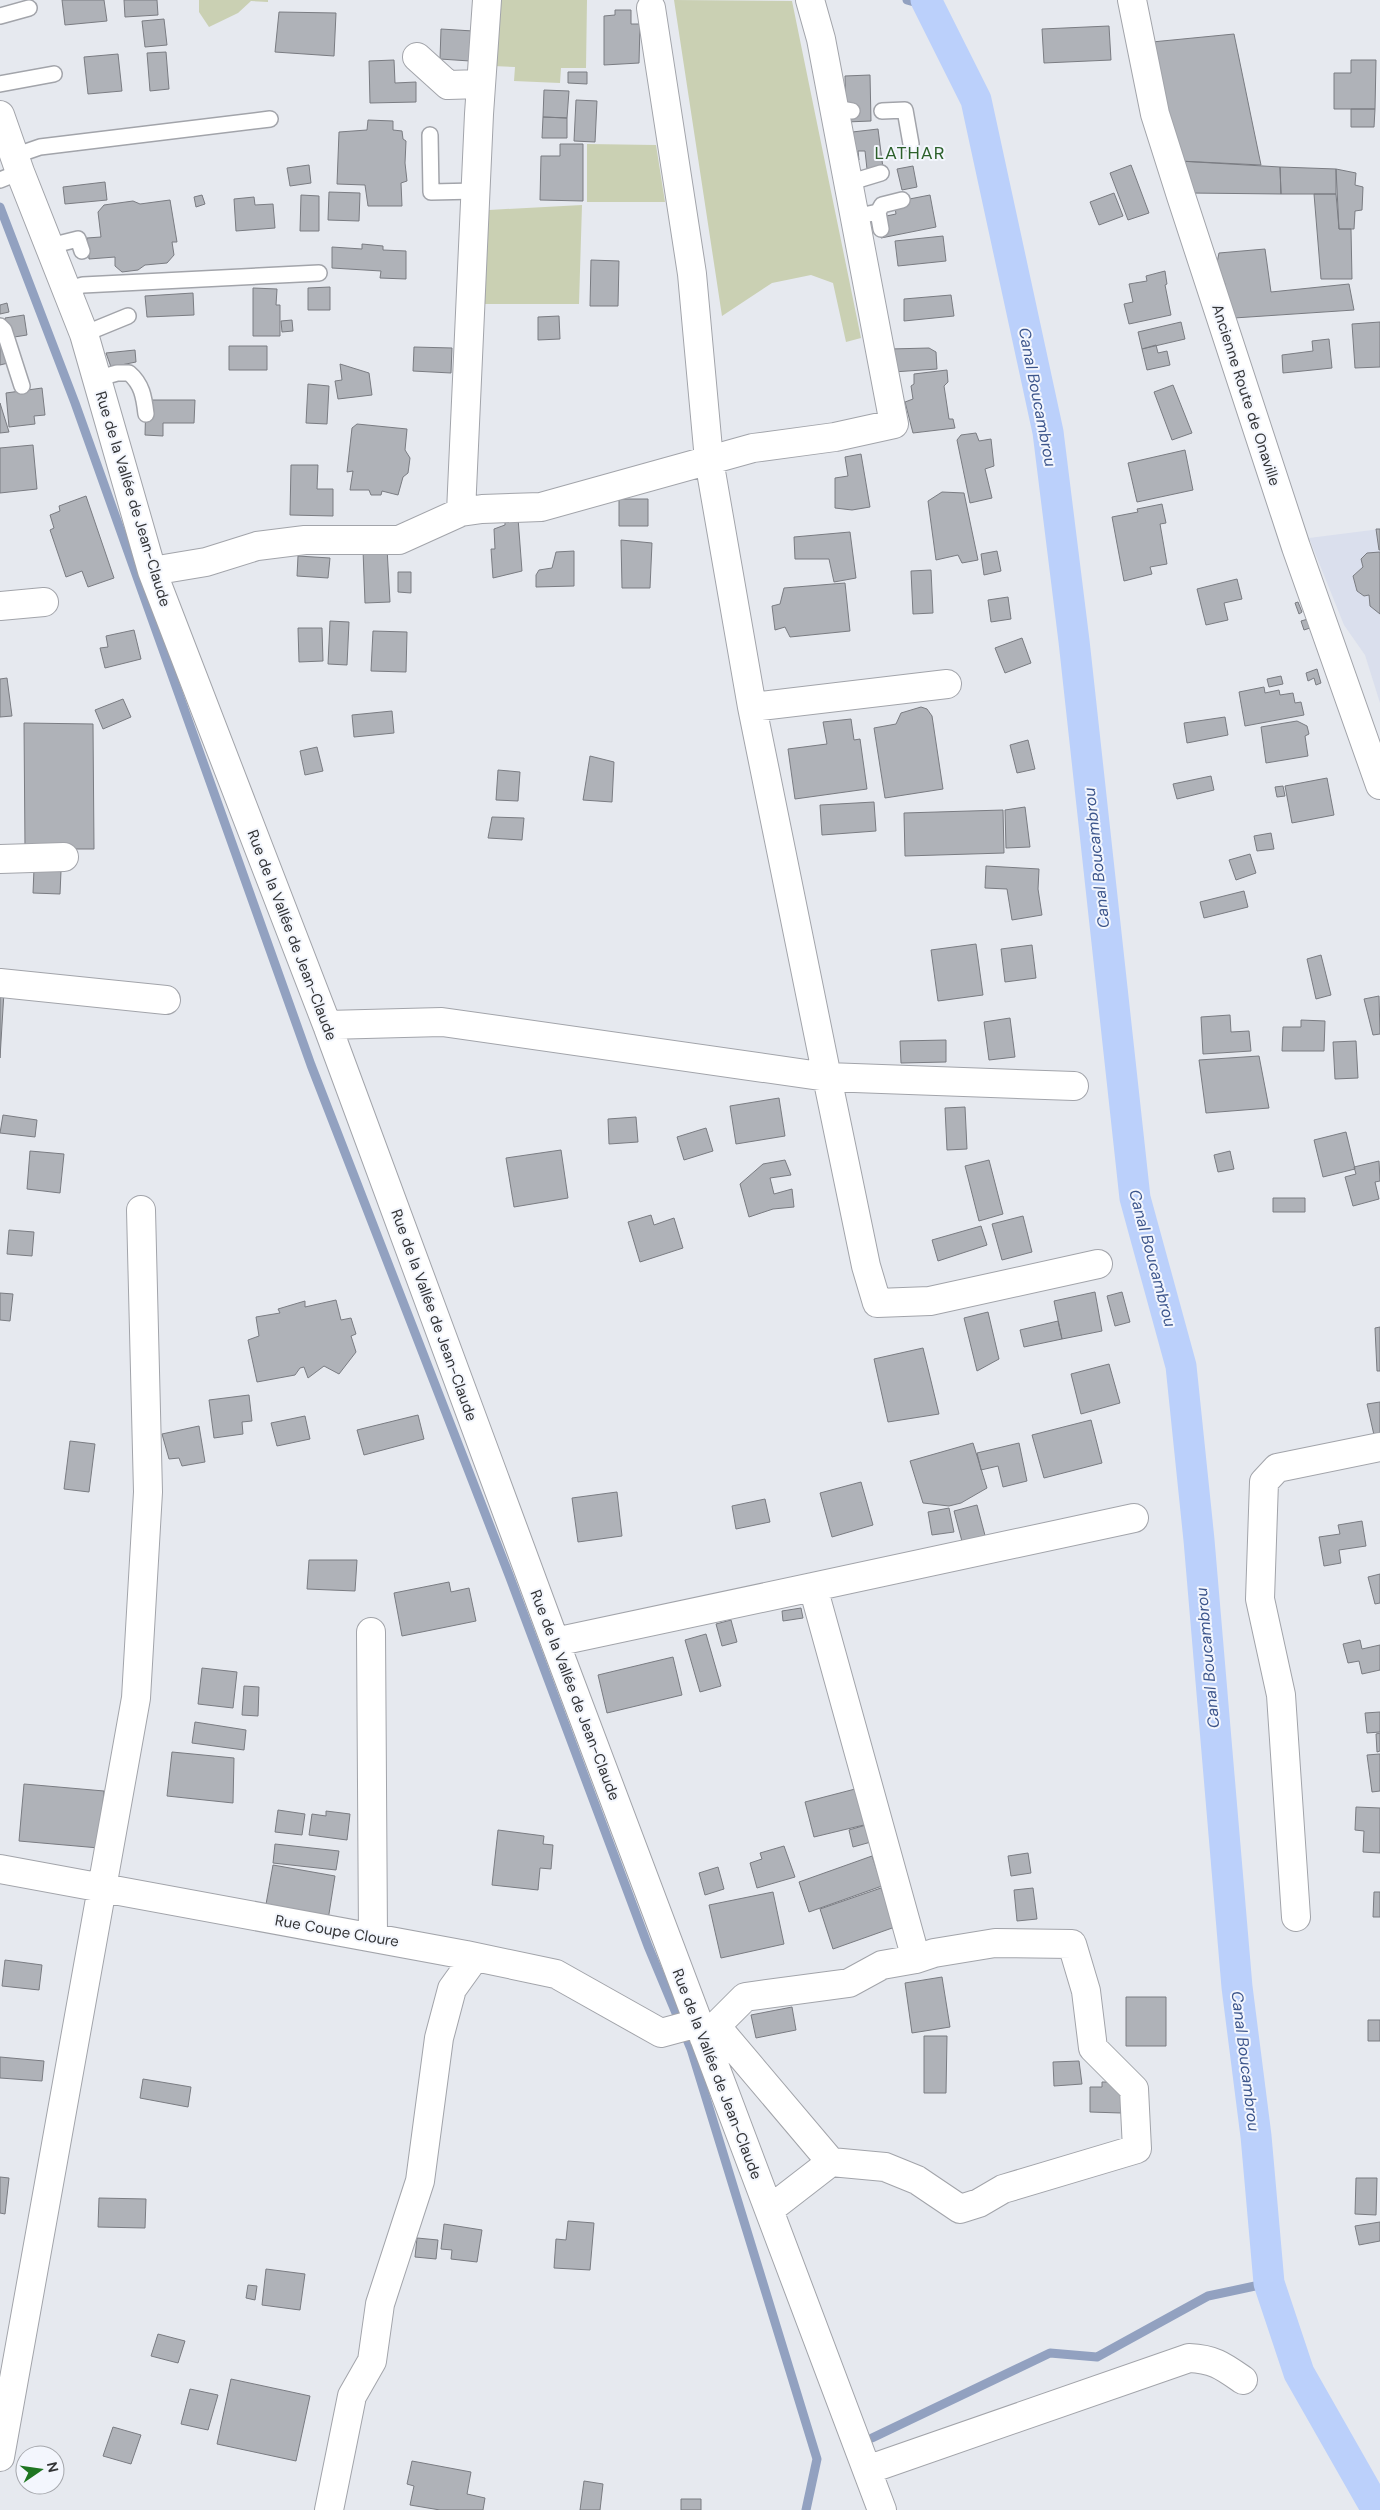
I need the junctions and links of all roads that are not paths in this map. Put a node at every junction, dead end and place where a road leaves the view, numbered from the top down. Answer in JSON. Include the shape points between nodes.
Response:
{"nodes":[{"id":1,"x":487,"y":0,"type":"edge"},
{"id":2,"x":810,"y":0,"type":"edge"},
{"id":3,"x":1132,"y":0,"type":"edge"},
{"id":4,"x":651,"y":4,"type":"edge"},
{"id":5,"x":28,"y":8,"type":"dead end"},
{"id":6,"x":0,"y":16,"type":"edge"},
{"id":7,"x":417,"y":57,"type":"dead end"},
{"id":8,"x":54,"y":74,"type":"dead end"},
{"id":9,"x":0,"y":84,"type":"edge"},
{"id":10,"x":481,"y":84,"type":"junction"},
{"id":11,"x":882,"y":111,"type":"dead end"},
{"id":12,"x":0,"y":115,"type":"edge"},
{"id":13,"x":270,"y":119,"type":"dead end"},
{"id":14,"x":430,"y":135,"type":"dead end"},
{"id":15,"x":911,"y":144,"type":"dead end"},
{"id":16,"x":10,"y":171,"type":"edge"},
{"id":17,"x":882,"y":173,"type":"dead end"},
{"id":18,"x":848,"y":183,"type":"junction"},
{"id":19,"x":476,"y":191,"type":"junction"},
{"id":20,"x":902,"y":200,"type":"dead end"},
{"id":21,"x":866,"y":215,"type":"junction"},
{"id":22,"x":881,"y":229,"type":"dead end"},
{"id":23,"x":50,"y":246,"type":"junction"},
{"id":24,"x":82,"y":251,"type":"dead end"},
{"id":25,"x":319,"y":273,"type":"dead end"},
{"id":26,"x":68,"y":290,"type":"junction"},
{"id":27,"x":128,"y":316,"type":"dead end"},
{"id":28,"x":0,"y":326,"type":"edge"},
{"id":29,"x":84,"y":334,"type":"junction"},
{"id":30,"x":96,"y":379,"type":"junction"},
{"id":31,"x":22,"y":386,"type":"dead end"},
{"id":32,"x":146,"y":414,"type":"dead end"},
{"id":33,"x":709,"y":460,"type":"junction"},
{"id":34,"x":462,"y":512,"type":"junction"},
{"id":35,"x":152,"y":571,"type":"junction"},
{"id":36,"x":44,"y":602,"type":"dead end"},
{"id":37,"x":0,"y":606,"type":"edge"},
{"id":38,"x":947,"y":684,"type":"dead end"},
{"id":39,"x":752,"y":706,"type":"junction"},
{"id":40,"x":1380,"y":785,"type":"edge"},
{"id":41,"x":64,"y":857,"type":"dead end"},
{"id":42,"x":0,"y":860,"type":"edge"},
{"id":43,"x":0,"y":983,"type":"edge"},
{"id":44,"x":166,"y":1000,"type":"dead end"},
{"id":45,"x":327,"y":1025,"type":"junction"},
{"id":46,"x":827,"y":1077,"type":"junction"},
{"id":47,"x":1074,"y":1086,"type":"dead end"},
{"id":48,"x":141,"y":1210,"type":"dead end"},
{"id":49,"x":1098,"y":1264,"type":"dead end"},
{"id":50,"x":1380,"y":1447,"type":"edge"},
{"id":51,"x":1134,"y":1518,"type":"dead end"},
{"id":52,"x":813,"y":1588,"type":"junction"},
{"id":53,"x":371,"y":1632,"type":"dead end"},
{"id":54,"x":554,"y":1642,"type":"junction"},
{"id":55,"x":0,"y":1869,"type":"edge"},
{"id":56,"x":102,"y":1889,"type":"junction"},
{"id":57,"x":1296,"y":1916,"type":"dead end"},
{"id":58,"x":372,"y":1937,"type":"junction"},
{"id":59,"x":475,"y":1957,"type":"junction"},
{"id":60,"x":916,"y":1959,"type":"junction"},
{"id":61,"x":702,"y":2028,"type":"junction"},
{"id":62,"x":831,"y":2162,"type":"junction"},
{"id":63,"x":769,"y":2210,"type":"junction"},
{"id":64,"x":1243,"y":2380,"type":"dead end"},
{"id":65,"x":0,"y":2457,"type":"edge"},
{"id":66,"x":867,"y":2470,"type":"junction"},
{"id":67,"x":329,"y":2510,"type":"edge"},
{"id":68,"x":882,"y":2510,"type":"edge"}],
"edges":[{"from":1,"to":10,"type":"street"},
{"from":2,"to":18,"type":"street","via":[[843,110]]},
{"from":3,"to":40,"type":"street","name":"Ancienne Route de Onaville","via":[[1155,114],[1296,547]]},
{"from":4,"to":33,"type":"street","via":[[692,274]]},
{"from":5,"to":6,"type":"lane"},
{"from":7,"to":10,"type":"street","via":[[448,85]]},
{"from":8,"to":9,"type":"lane"},
{"from":10,"to":19,"type":"street"},
{"from":11,"to":15,"type":"lane","via":[[905,110]]},
{"from":12,"to":16,"type":"street","name":"Rue de la Vallée de Jean-Claude"},
{"from":13,"to":16,"type":"lane","via":[[40,147]]},
{"from":14,"to":19,"type":"lane","via":[[431,192]]},
{"from":16,"to":23,"type":"street","name":"Rue de la Vallée de Jean-Claude"},
{"from":17,"to":18,"type":"lane"},
{"from":18,"to":21,"type":"street"},
{"from":19,"to":34,"type":"street"},
{"from":20,"to":21,"type":"lane","via":[[882,204]]},
{"from":21,"to":22,"type":"lane"},
{"from":21,"to":33,"type":"street","via":[[894,424],[835,437],[753,448]]},
{"from":23,"to":24,"type":"lane","via":[[78,239]]},
{"from":23,"to":26,"type":"street","name":"Rue de la Vallée de Jean-Claude"},
{"from":25,"to":26,"type":"lane","via":[[83,285]]},
{"from":26,"to":29,"type":"street","name":"Rue de la Vallée de Jean-Claude"},
{"from":27,"to":29,"type":"lane"},
{"from":28,"to":31,"type":"lane"},
{"from":29,"to":30,"type":"street","name":"Rue de la Vallée de Jean-Claude"},
{"from":30,"to":32,"type":"lane","via":[[129,372],[143,392]]},
{"from":30,"to":35,"type":"street","name":"Rue de la Vallée de Jean-Claude"},
{"from":33,"to":34,"type":"street","via":[[541,507]]},
{"from":33,"to":39,"type":"street"},
{"from":34,"to":35,"type":"street","via":[[398,540],[305,540],[257,546],[206,562]]},
{"from":35,"to":45,"type":"street","name":"Rue de la Vallée de Jean-Claude"},
{"from":36,"to":37,"type":"street"},
{"from":38,"to":39,"type":"street"},
{"from":39,"to":46,"type":"street"},
{"from":41,"to":42,"type":"street"},
{"from":43,"to":44,"type":"street"},
{"from":45,"to":46,"type":"street","via":[[442,1022]]},
{"from":45,"to":54,"type":"street","name":"Rue de la Vallée de Jean-Claude"},
{"from":46,"to":47,"type":"street"},
{"from":46,"to":49,"type":"street","via":[[866,1266],[877,1303],[930,1301]]},
{"from":48,"to":56,"type":"street","via":[[147,1522],[136,1698]]},
{"from":50,"to":57,"type":"street","via":[[1277,1468],[1264,1482],[1260,1598],[1281,1695]]},
{"from":51,"to":52,"type":"street"},
{"from":52,"to":54,"type":"street"},
{"from":52,"to":60,"type":"street"},
{"from":53,"to":58,"type":"street"},
{"from":54,"to":61,"type":"street","name":"Rue de la Vallée de Jean-Claude"},
{"from":55,"to":56,"type":"street","name":"Rue Coupe Cloure"},
{"from":56,"to":58,"type":"street","name":"Rue Coupe Cloure"},
{"from":56,"to":65,"type":"street"},
{"from":58,"to":59,"type":"street","name":"Rue Coupe Cloure"},
{"from":59,"to":61,"type":"street","name":"Rue Coupe Cloure","via":[[556,1974],[661,2033]]},
{"from":59,"to":67,"type":"street","via":[[452,1989],[439,2038],[420,2181],[380,2304],[372,2361],[352,2396]]},
{"from":60,"to":61,"type":"street","via":[[882,1965],[849,1983],[745,1997]]},
{"from":60,"to":62,"type":"street","via":[[995,1943],[1072,1944],[1086,1992],[1093,2048],[1134,2089],[1137,2148],[1004,2189],[960,2208],[918,2180],[885,2168]]},
{"from":61,"to":62,"type":"street"},
{"from":61,"to":63,"type":"street","name":"Rue de la Vallée de Jean-Claude"},
{"from":62,"to":63,"type":"street"},
{"from":63,"to":66,"type":"street","name":"Rue de la Vallée de Jean-Claude"},
{"from":64,"to":66,"type":"street","via":[[1220,2363],[1189,2358]]},
{"from":66,"to":68,"type":"street","name":"Rue de la Vallée de Jean-Claude"}]}
